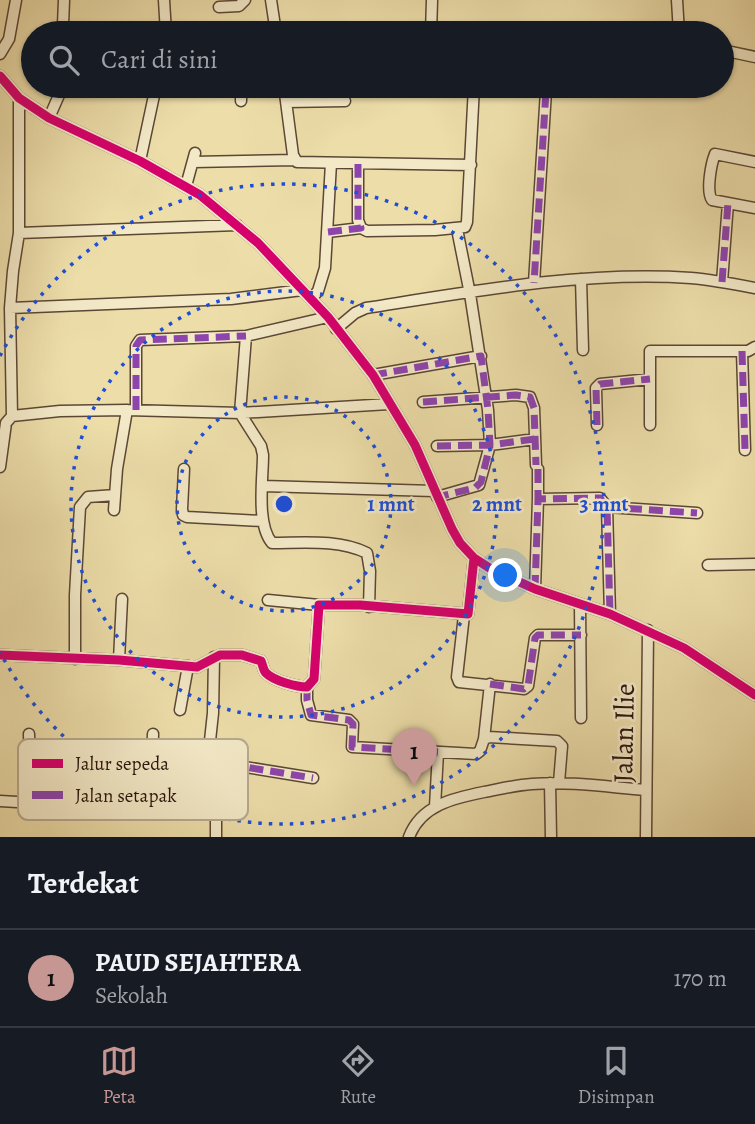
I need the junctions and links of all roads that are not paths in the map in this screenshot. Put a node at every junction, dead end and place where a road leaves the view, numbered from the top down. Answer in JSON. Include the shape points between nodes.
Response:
{"nodes":[{"id":1,"x":16,"y":0,"type":"edge"},
{"id":2,"x":64,"y":0,"type":"edge"},
{"id":3,"x":164,"y":0,"type":"edge"},
{"id":4,"x":245,"y":0,"type":"edge"},
{"id":5,"x":271,"y":0,"type":"edge"},
{"id":6,"x":432,"y":0,"type":"edge"},
{"id":7,"x":677,"y":0,"type":"edge"},
{"id":8,"x":219,"y":7,"type":"dead end"},
{"id":9,"x":63,"y":21,"type":"edge"},
{"id":10,"x":165,"y":21,"type":"edge"},
{"id":11,"x":274,"y":21,"type":"edge"},
{"id":12,"x":431,"y":21,"type":"edge"},
{"id":13,"x":678,"y":21,"type":"edge"},
{"id":14,"x":734,"y":53,"type":"edge"},
{"id":15,"x":0,"y":54,"type":"edge"},
{"id":16,"x":755,"y":57,"type":"edge"},
{"id":17,"x":0,"y":76,"type":"edge"},
{"id":18,"x":19,"y":98,"type":"junction"},
{"id":19,"x":57,"y":98,"type":"edge"},
{"id":20,"x":153,"y":98,"type":"edge"},
{"id":21,"x":286,"y":98,"type":"edge"},
{"id":22,"x":474,"y":98,"type":"edge"},
{"id":23,"x":546,"y":98,"type":"edge"},
{"id":24,"x":345,"y":101,"type":"dead end"},
{"id":25,"x":286,"y":102,"type":"junction"},
{"id":26,"x":48,"y":118,"type":"junction"},
{"id":27,"x":295,"y":160,"type":"junction"},
{"id":28,"x":140,"y":161,"type":"junction"},
{"id":29,"x":755,"y":162,"type":"edge"},
{"id":30,"x":331,"y":163,"type":"junction"},
{"id":31,"x":358,"y":164,"type":"junction"},
{"id":32,"x":471,"y":165,"type":"junction"},
{"id":33,"x":186,"y":187,"type":"junction"},
{"id":34,"x":728,"y":203,"type":"junction"},
{"id":35,"x":755,"y":208,"type":"edge"},
{"id":36,"x":237,"y":225,"type":"junction"},
{"id":37,"x":361,"y":228,"type":"junction"},
{"id":38,"x":457,"y":229,"type":"junction"},
{"id":39,"x":328,"y":232,"type":"junction"},
{"id":40,"x":19,"y":233,"type":"junction"},
{"id":41,"x":580,"y":279,"type":"junction"},
{"id":42,"x":722,"y":282,"type":"junction"},
{"id":43,"x":534,"y":283,"type":"junction"},
{"id":44,"x":755,"y":288,"type":"edge"},
{"id":45,"x":302,"y":290,"type":"junction"},
{"id":46,"x":470,"y":294,"type":"junction"},
{"id":47,"x":311,"y":299,"type":"junction"},
{"id":48,"x":10,"y":308,"type":"junction"},
{"id":49,"x":328,"y":317,"type":"junction"},
{"id":50,"x":336,"y":329,"type":"junction"},
{"id":51,"x":246,"y":336,"type":"junction"},
{"id":52,"x":755,"y":348,"type":"edge"},
{"id":53,"x":583,"y":350,"type":"dead end"},
{"id":54,"x":742,"y":351,"type":"junction"},
{"id":55,"x":481,"y":356,"type":"junction"},
{"id":56,"x":373,"y":375,"type":"junction"},
{"id":57,"x":650,"y":379,"type":"junction"},
{"id":58,"x":487,"y":398,"type":"junction"},
{"id":59,"x":423,"y":402,"type":"dead end"},
{"id":60,"x":389,"y":404,"type":"junction"},
{"id":61,"x":131,"y":410,"type":"junction"},
{"id":62,"x":240,"y":414,"type":"junction"},
{"id":63,"x":12,"y":416,"type":"junction"},
{"id":64,"x":597,"y":425,"type":"dead end"},
{"id":65,"x":650,"y":425,"type":"dead end"},
{"id":66,"x":535,"y":439,"type":"junction"},
{"id":67,"x":490,"y":444,"type":"junction"},
{"id":68,"x":437,"y":446,"type":"dead end"},
{"id":69,"x":745,"y":450,"type":"dead end"},
{"id":70,"x":0,"y":467,"type":"edge"},
{"id":71,"x":184,"y":470,"type":"dead end"},
{"id":72,"x":262,"y":486,"type":"junction"},
{"id":73,"x":435,"y":494,"type":"junction"},
{"id":74,"x":115,"y":495,"type":"junction"},
{"id":75,"x":538,"y":499,"type":"junction"},
{"id":76,"x":607,"y":507,"type":"junction"},
{"id":77,"x":114,"y":510,"type":"dead end"},
{"id":78,"x":697,"y":513,"type":"dead end"},
{"id":79,"x":262,"y":521,"type":"junction"},
{"id":80,"x":474,"y":558,"type":"junction"},
{"id":81,"x":755,"y":564,"type":"edge"},
{"id":82,"x":708,"y":565,"type":"dead end"},
{"id":83,"x":535,"y":589,"type":"junction"},
{"id":84,"x":122,"y":599,"type":"dead end"},
{"id":85,"x":268,"y":600,"type":"dead end"},
{"id":86,"x":580,"y":605,"type":"junction"},
{"id":87,"x":319,"y":606,"type":"junction"},
{"id":88,"x":369,"y":607,"type":"junction"},
{"id":89,"x":611,"y":614,"type":"junction"},
{"id":90,"x":464,"y":615,"type":"junction"},
{"id":91,"x":648,"y":630,"type":"junction"},
{"id":92,"x":581,"y":635,"type":"junction"},
{"id":93,"x":0,"y":655,"type":"edge"},
{"id":94,"x":214,"y":657,"type":"junction"},
{"id":95,"x":75,"y":659,"type":"junction"},
{"id":96,"x":119,"y":660,"type":"junction"},
{"id":97,"x":188,"y":666,"type":"junction"},
{"id":98,"x":490,"y":684,"type":"junction"},
{"id":99,"x":307,"y":687,"type":"junction"},
{"id":100,"x":755,"y":695,"type":"edge"},
{"id":101,"x":180,"y":710,"type":"dead end"},
{"id":102,"x":581,"y":718,"type":"dead end"},
{"id":103,"x":29,"y":734,"type":"dead end"},
{"id":104,"x":153,"y":734,"type":"dead end"},
{"id":105,"x":29,"y":739,"type":"edge"},
{"id":106,"x":153,"y":739,"type":"edge"},
{"id":107,"x":209,"y":739,"type":"edge"},
{"id":108,"x":484,"y":739,"type":"junction"},
{"id":109,"x":438,"y":752,"type":"junction"},
{"id":110,"x":248,"y":767,"type":"edge"},
{"id":111,"x":313,"y":778,"type":"dead end"},
{"id":112,"x":554,"y":783,"type":"junction"},
{"id":113,"x":645,"y":790,"type":"junction"},
{"id":114,"x":0,"y":801,"type":"edge"},
{"id":115,"x":18,"y":802,"type":"edge"},
{"id":116,"x":435,"y":807,"type":"junction"},
{"id":117,"x":409,"y":837,"type":"edge"},
{"id":118,"x":551,"y":837,"type":"edge"},
{"id":119,"x":646,"y":837,"type":"edge"}],
"edges":[{"from":1,"to":15,"type":"street","via":[[9,39]]},
{"from":2,"to":9,"type":"street"},
{"from":3,"to":10,"type":"street"},
{"from":4,"to":8,"type":"street","via":[[239,6]]},
{"from":5,"to":11,"type":"street"},
{"from":6,"to":12,"type":"street"},
{"from":7,"to":13,"type":"street"},
{"from":14,"to":16,"type":"street"},
{"from":17,"to":18,"type":"street"},
{"from":18,"to":26,"type":"street"},
{"from":18,"to":40,"type":"street"},
{"from":19,"to":26,"type":"street"},
{"from":20,"to":28,"type":"street"},
{"from":21,"to":25,"type":"street"},
{"from":22,"to":32,"type":"street"},
{"from":23,"to":43,"type":"street"},
{"from":24,"to":25,"type":"street"},
{"from":25,"to":27,"type":"street"},
{"from":26,"to":28,"type":"street"},
{"from":27,"to":30,"type":"street"},
{"from":27,"to":33,"type":"street","via":[[194,157]]},
{"from":28,"to":33,"type":"street"},
{"from":29,"to":34,"type":"street","via":[[714,156],[709,197]]},
{"from":30,"to":31,"type":"street"},
{"from":30,"to":39,"type":"street"},
{"from":31,"to":32,"type":"street"},
{"from":31,"to":37,"type":"street"},
{"from":32,"to":38,"type":"street","via":[[467,222]]},
{"from":33,"to":36,"type":"street"},
{"from":34,"to":35,"type":"street"},
{"from":34,"to":42,"type":"street"},
{"from":36,"to":40,"type":"street"},
{"from":36,"to":45,"type":"street"},
{"from":37,"to":38,"type":"street"},
{"from":37,"to":39,"type":"street"},
{"from":38,"to":46,"type":"street"},
{"from":39,"to":47,"type":"street","via":[[323,280]]},
{"from":40,"to":48,"type":"street"},
{"from":41,"to":42,"type":"street"},
{"from":41,"to":43,"type":"street"},
{"from":41,"to":53,"type":"street"},
{"from":42,"to":44,"type":"street"},
{"from":43,"to":46,"type":"street"},
{"from":45,"to":47,"type":"street"},
{"from":45,"to":48,"type":"street","via":[[231,299]]},
{"from":46,"to":50,"type":"street","via":[[366,308]]},
{"from":46,"to":55,"type":"street"},
{"from":47,"to":49,"type":"street"},
{"from":48,"to":63,"type":"street"},
{"from":49,"to":50,"type":"street"},
{"from":49,"to":51,"type":"street"},
{"from":50,"to":56,"type":"street"},
{"from":51,"to":61,"type":"street","via":[[140,340]]},
{"from":51,"to":62,"type":"street"},
{"from":52,"to":54,"type":"street"},
{"from":54,"to":57,"type":"street","via":[[650,351]]},
{"from":54,"to":69,"type":"street"},
{"from":55,"to":56,"type":"street"},
{"from":55,"to":58,"type":"street"},
{"from":56,"to":60,"type":"street"},
{"from":57,"to":64,"type":"street","via":[[600,384],[596,388]]},
{"from":57,"to":65,"type":"street"},
{"from":58,"to":59,"type":"street"},
{"from":58,"to":66,"type":"street","via":[[530,397]]},
{"from":58,"to":67,"type":"street"},
{"from":60,"to":62,"type":"street"},
{"from":60,"to":73,"type":"street","via":[[415,445]]},
{"from":61,"to":62,"type":"street"},
{"from":61,"to":63,"type":"street"},
{"from":61,"to":74,"type":"street"},
{"from":62,"to":72,"type":"street","via":[[261,446]]},
{"from":63,"to":70,"type":"street","via":[[6,423]]},
{"from":66,"to":67,"type":"street"},
{"from":66,"to":75,"type":"street"},
{"from":67,"to":68,"type":"street"},
{"from":67,"to":73,"type":"street","via":[[479,485]]},
{"from":71,"to":79,"type":"street","via":[[183,515]]},
{"from":72,"to":73,"type":"street"},
{"from":72,"to":79,"type":"street"},
{"from":73,"to":80,"type":"street","via":[[456,536]]},
{"from":74,"to":77,"type":"street"},
{"from":74,"to":95,"type":"street","via":[[88,497],[80,508]]},
{"from":75,"to":76,"type":"street","via":[[600,498]]},
{"from":75,"to":83,"type":"street"},
{"from":76,"to":78,"type":"street"},
{"from":76,"to":89,"type":"street"},
{"from":79,"to":88,"type":"street","via":[[272,543],[334,544],[367,553]]},
{"from":80,"to":83,"type":"street"},
{"from":80,"to":90,"type":"street","via":[[470,611]]},
{"from":81,"to":82,"type":"street"},
{"from":83,"to":86,"type":"street"},
{"from":84,"to":96,"type":"street"},
{"from":85,"to":87,"type":"street"},
{"from":86,"to":89,"type":"street"},
{"from":86,"to":92,"type":"street"},
{"from":87,"to":88,"type":"street"},
{"from":87,"to":99,"type":"street","via":[[314,679]]},
{"from":88,"to":90,"type":"street"},
{"from":89,"to":91,"type":"street"},
{"from":90,"to":98,"type":"street","via":[[457,677],[459,682]]},
{"from":91,"to":100,"type":"street"},
{"from":91,"to":113,"type":"street","name":"Jalan Ilie"},
{"from":92,"to":98,"type":"street","via":[[538,635],[528,687]]},
{"from":92,"to":102,"type":"street"},
{"from":93,"to":95,"type":"street"},
{"from":94,"to":97,"type":"street","via":[[201,666]]},
{"from":94,"to":99,"type":"street","via":[[252,657],[261,661],[266,673]]},
{"from":94,"to":107,"type":"street"},
{"from":95,"to":96,"type":"street"},
{"from":96,"to":97,"type":"street"},
{"from":97,"to":101,"type":"street"},
{"from":98,"to":108,"type":"street"},
{"from":99,"to":109,"type":"street","via":[[311,715],[353,724],[352,747]]},
{"from":103,"to":105,"type":"street"},
{"from":104,"to":106,"type":"street"},
{"from":108,"to":109,"type":"street","via":[[479,754]]},
{"from":108,"to":112,"type":"street","via":[[560,742],[562,754]]},
{"from":109,"to":116,"type":"street"},
{"from":110,"to":111,"type":"street"},
{"from":112,"to":113,"type":"street"},
{"from":112,"to":116,"type":"street","via":[[458,797]]},
{"from":112,"to":118,"type":"street"},
{"from":113,"to":119,"type":"street","name":"Jalan Ilie"},
{"from":114,"to":115,"type":"street"},
{"from":116,"to":117,"type":"street","via":[[412,828]]}]}
